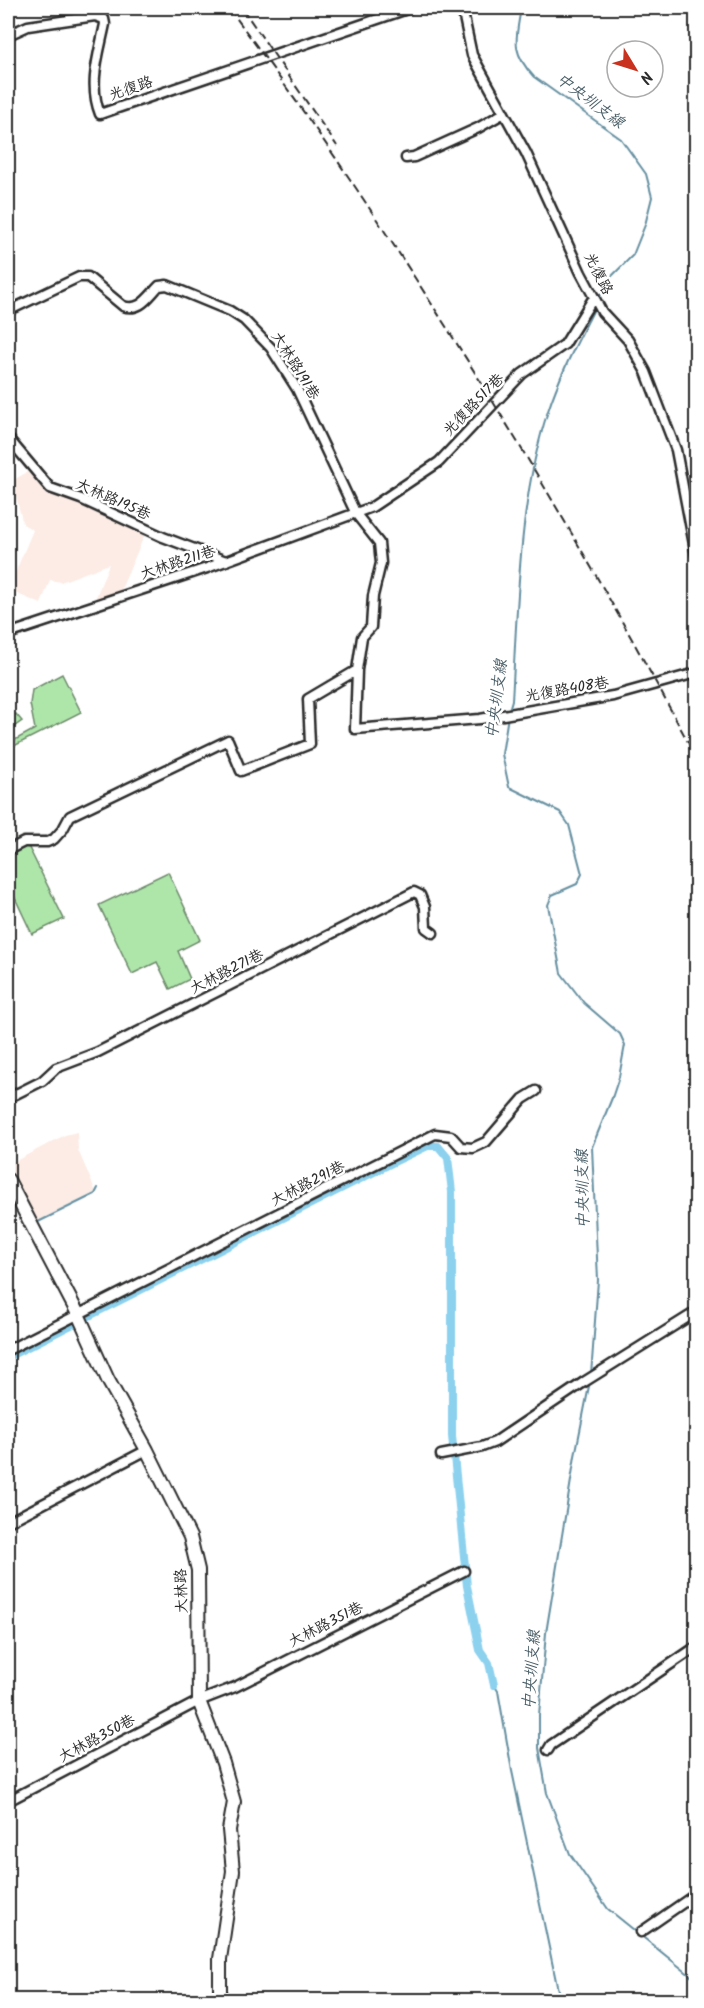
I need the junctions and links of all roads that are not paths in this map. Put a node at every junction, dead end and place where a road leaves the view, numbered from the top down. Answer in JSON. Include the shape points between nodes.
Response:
{"nodes":[{"id":1,"x":410,"y":8,"type":"edge"},
{"id":2,"x":462,"y":8,"type":"edge"},
{"id":3,"x":8,"y":34,"type":"edge"},
{"id":4,"x":504,"y":113,"type":"junction"},
{"id":5,"x":406,"y":158,"type":"dead end"},
{"id":6,"x":594,"y":297,"type":"junction"},
{"id":7,"x":8,"y":311,"type":"edge"},
{"id":8,"x":8,"y":438,"type":"edge"},
{"id":9,"x":356,"y":514,"type":"junction"},
{"id":10,"x":696,"y":555,"type":"edge"},
{"id":11,"x":226,"y":561,"type":"junction"},
{"id":12,"x":8,"y":634,"type":"edge"},
{"id":13,"x":357,"y":670,"type":"junction"},
{"id":14,"x":696,"y":673,"type":"edge"},
{"id":15,"x":8,"y":850,"type":"edge"},
{"id":16,"x":434,"y":933,"type":"dead end"},
{"id":17,"x":536,"y":1091,"type":"dead end"},
{"id":18,"x":8,"y":1098,"type":"edge"},
{"id":19,"x":8,"y":1180,"type":"edge"},
{"id":20,"x":696,"y":1312,"type":"edge"},
{"id":21,"x":78,"y":1314,"type":"junction"},
{"id":22,"x":8,"y":1350,"type":"edge"},
{"id":23,"x":147,"y":1450,"type":"junction"},
{"id":24,"x":442,"y":1455,"type":"dead end"},
{"id":25,"x":8,"y":1522,"type":"edge"},
{"id":26,"x":464,"y":1571,"type":"dead end"},
{"id":27,"x":696,"y":1647,"type":"edge"},
{"id":28,"x":199,"y":1701,"type":"junction"},
{"id":29,"x":548,"y":1750,"type":"dead end"},
{"id":30,"x":8,"y":1801,"type":"edge"},
{"id":31,"x":696,"y":1894,"type":"edge"},
{"id":32,"x":641,"y":1932,"type":"dead end"},
{"id":33,"x":220,"y":2001,"type":"edge"}],
"edges":[{"from":1,"to":3,"type":"street","name":"光復路","via":[[100,114],[94,86],[104,19],[95,16],[21,28]]},
{"from":2,"to":4,"type":"street","name":"光復路","via":[[472,55]]},
{"from":4,"to":5,"type":"street"},
{"from":4,"to":6,"type":"street","name":"光復路"},
{"from":6,"to":9,"type":"street","name":"光復路517巷","via":[[565,344],[522,374],[439,462]]},
{"from":6,"to":10,"type":"street","name":"光復路","via":[[602,312],[628,340],[646,372],[676,450]]},
{"from":7,"to":9,"type":"street","name":"大林路191巷","via":[[79,277],[88,277],[129,308],[139,307],[159,286],[167,285],[230,311],[271,348],[297,389]]},
{"from":8,"to":11,"type":"street","name":"大林路195巷","via":[[51,488]]},
{"from":9,"to":11,"type":"street","name":"大林路211巷"},
{"from":9,"to":13,"type":"street","via":[[379,543],[381,563],[371,627],[362,638]]},
{"from":11,"to":12,"type":"street","name":"大林路211巷"},
{"from":13,"to":14,"type":"street","name":"光復路408巷","via":[[355,729],[508,714],[613,696]]},
{"from":13,"to":15,"type":"street","via":[[308,699],[310,744],[241,771],[228,740],[70,816],[54,839],[24,842]]},
{"from":16,"to":18,"type":"street","name":"大林路271巷","via":[[426,928],[425,907],[420,895],[414,892],[98,1052],[56,1068],[42,1081]]},
{"from":17,"to":21,"type":"street","name":"大林路291巷","via":[[523,1099],[486,1142],[473,1148],[460,1147],[451,1136],[435,1134]]},
{"from":19,"to":21,"type":"street","name":"大林路"},
{"from":20,"to":24,"type":"street","via":[[495,1442]]},
{"from":21,"to":22,"type":"street"},
{"from":21,"to":23,"type":"street","name":"大林路","via":[[108,1380]]},
{"from":23,"to":25,"type":"street"},
{"from":23,"to":28,"type":"street","name":"大林路","via":[[190,1537],[197,1565]]},
{"from":26,"to":28,"type":"street","name":"大林路351巷","via":[[236,1687]]},
{"from":27,"to":29,"type":"street"},
{"from":28,"to":30,"type":"street","name":"大林路350巷"},
{"from":28,"to":33,"type":"street","name":"大林路","via":[[234,1802],[229,1830],[233,1871],[219,1959]]},
{"from":31,"to":32,"type":"street"}]}
